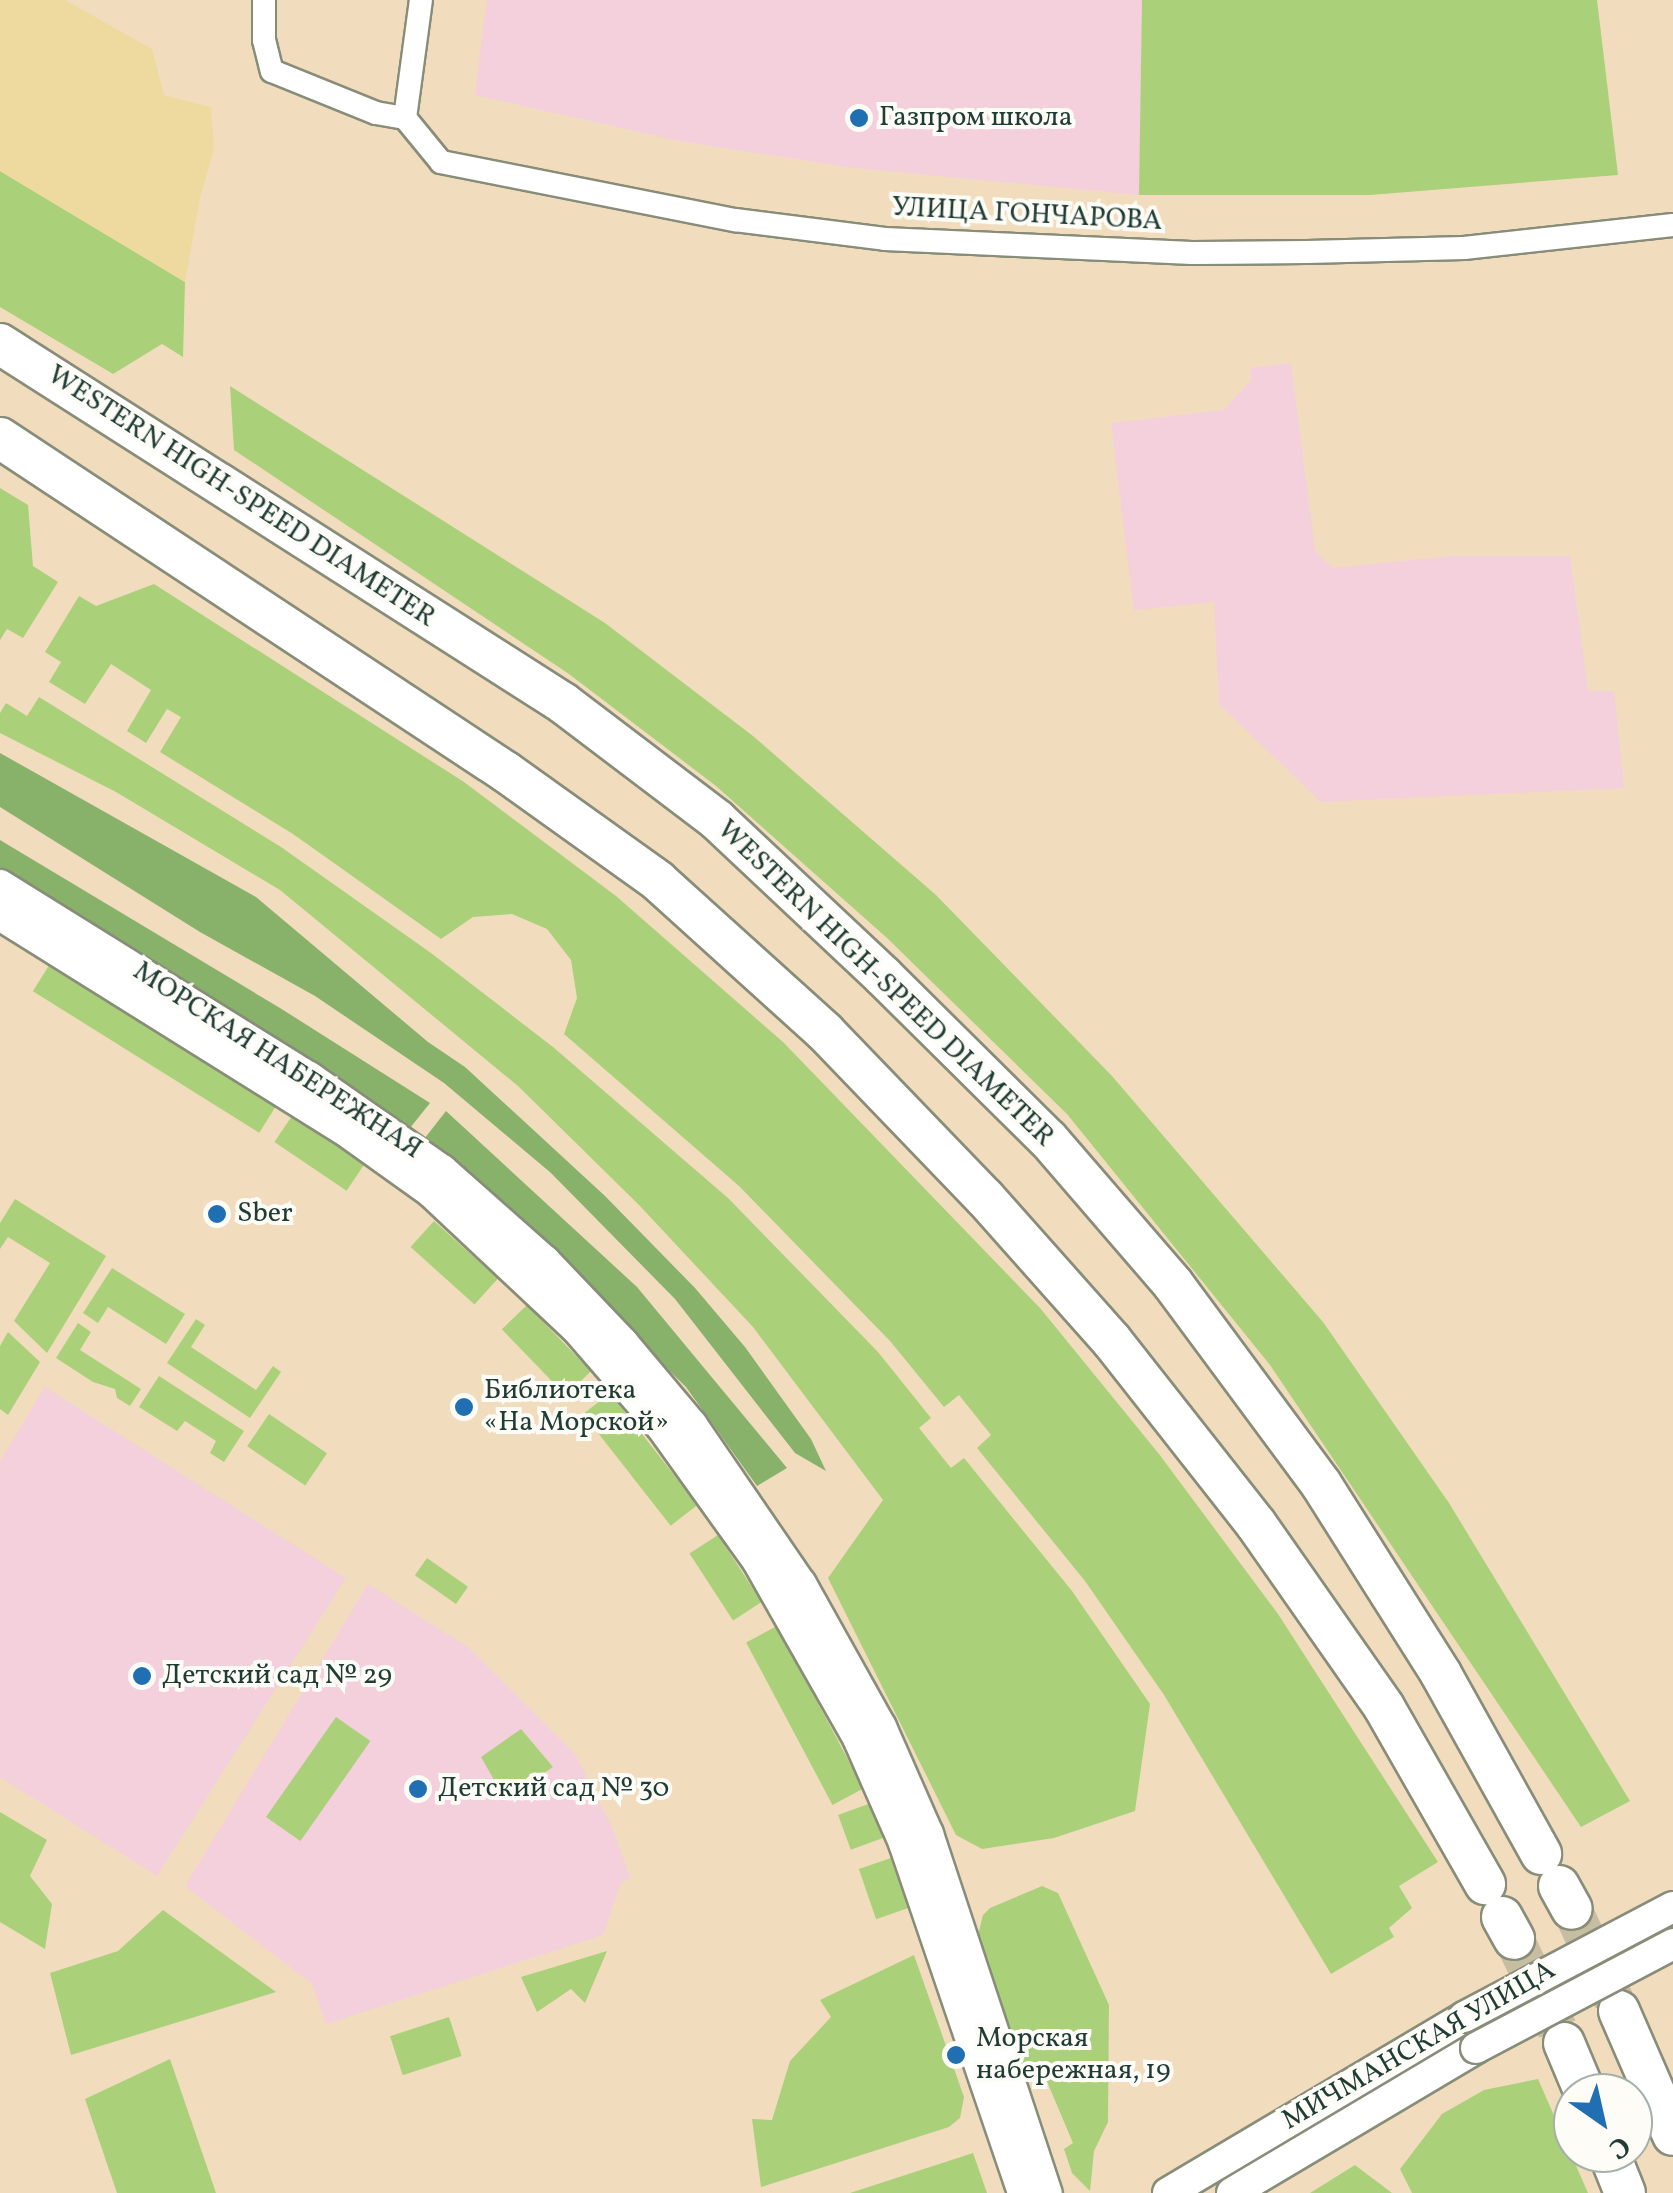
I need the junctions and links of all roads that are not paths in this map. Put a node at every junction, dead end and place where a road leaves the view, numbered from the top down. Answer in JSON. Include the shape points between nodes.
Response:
{"nodes":[{"id":1,"x":264,"y":0,"type":"edge"},
{"id":2,"x":421,"y":0,"type":"edge"},
{"id":3,"x":405,"y":118,"type":"junction"},
{"id":4,"x":1673,"y":225,"type":"edge"},
{"id":5,"x":0,"y":344,"type":"edge"},
{"id":6,"x":0,"y":438,"type":"edge"},
{"id":7,"x":0,"y":885,"type":"edge"},
{"id":8,"x":0,"y":915,"type":"edge"},
{"id":9,"x":1557,"y":1883,"type":"tunnel mouth"},
{"id":10,"x":1673,"y":1907,"type":"edge"},
{"id":11,"x":1500,"y":1913,"type":"tunnel mouth"},
{"id":12,"x":1673,"y":1944,"type":"edge"},
{"id":13,"x":1619,"y":2011,"type":"tunnel mouth"},
{"id":14,"x":1564,"y":2043,"type":"tunnel mouth"},
{"id":15,"x":1577,"y":2073,"type":"edge"},
{"id":16,"x":1673,"y":2136,"type":"edge"},
{"id":17,"x":1024,"y":2193,"type":"edge"},
{"id":18,"x":1048,"y":2193,"type":"edge"},
{"id":19,"x":1168,"y":2193,"type":"edge"},
{"id":20,"x":1232,"y":2193,"type":"edge"}],
"edges":[{"from":1,"to":3,"type":"street","via":[[272,71]]},
{"from":2,"to":3,"type":"street"},
{"from":3,"to":4,"type":"street","name":"УЛИЦА ГОНЧАРОВА","via":[[440,162],[735,220],[885,239],[1192,254],[1306,252],[1464,248]]},
{"from":5,"to":9,"type":"highway","name":"WESTERN HIGH-SPEED DIAMETER","via":[[563,703],[717,820],[1048,1139],[1173,1284],[1321,1484],[1440,1674]]},
{"from":6,"to":11,"type":"highway","via":[[506,772],[658,882],[825,1032],[1112,1341],[1256,1524],[1384,1707]]},
{"from":7,"to":18,"type":"street","name":"МОРСКАЯ НАБЕРЕЖНАЯ","via":[[309,1076],[442,1170],[558,1275],[692,1425],[802,1584],[881,1727],[928,1834]]},
{"from":8,"to":17,"type":"street","name":"МОРСКАЯ НАБЕРЕЖНАЯ","via":[[344,1129],[431,1192],[576,1328],[662,1426],[765,1574],[858,1738],[904,1843]]},
{"from":10,"to":19,"type":"street","name":"МИЧМАНСКАЯ УЛИЦА","bridge":true,"via":[[1464,2016]]},
{"from":12,"to":20,"type":"street","name":"МИЧМАНСКАЯ УЛИЦА","bridge":true,"via":[[1476,2048]]},
{"from":13,"to":16,"type":"highway"},
{"from":14,"to":15,"type":"highway"}]}
